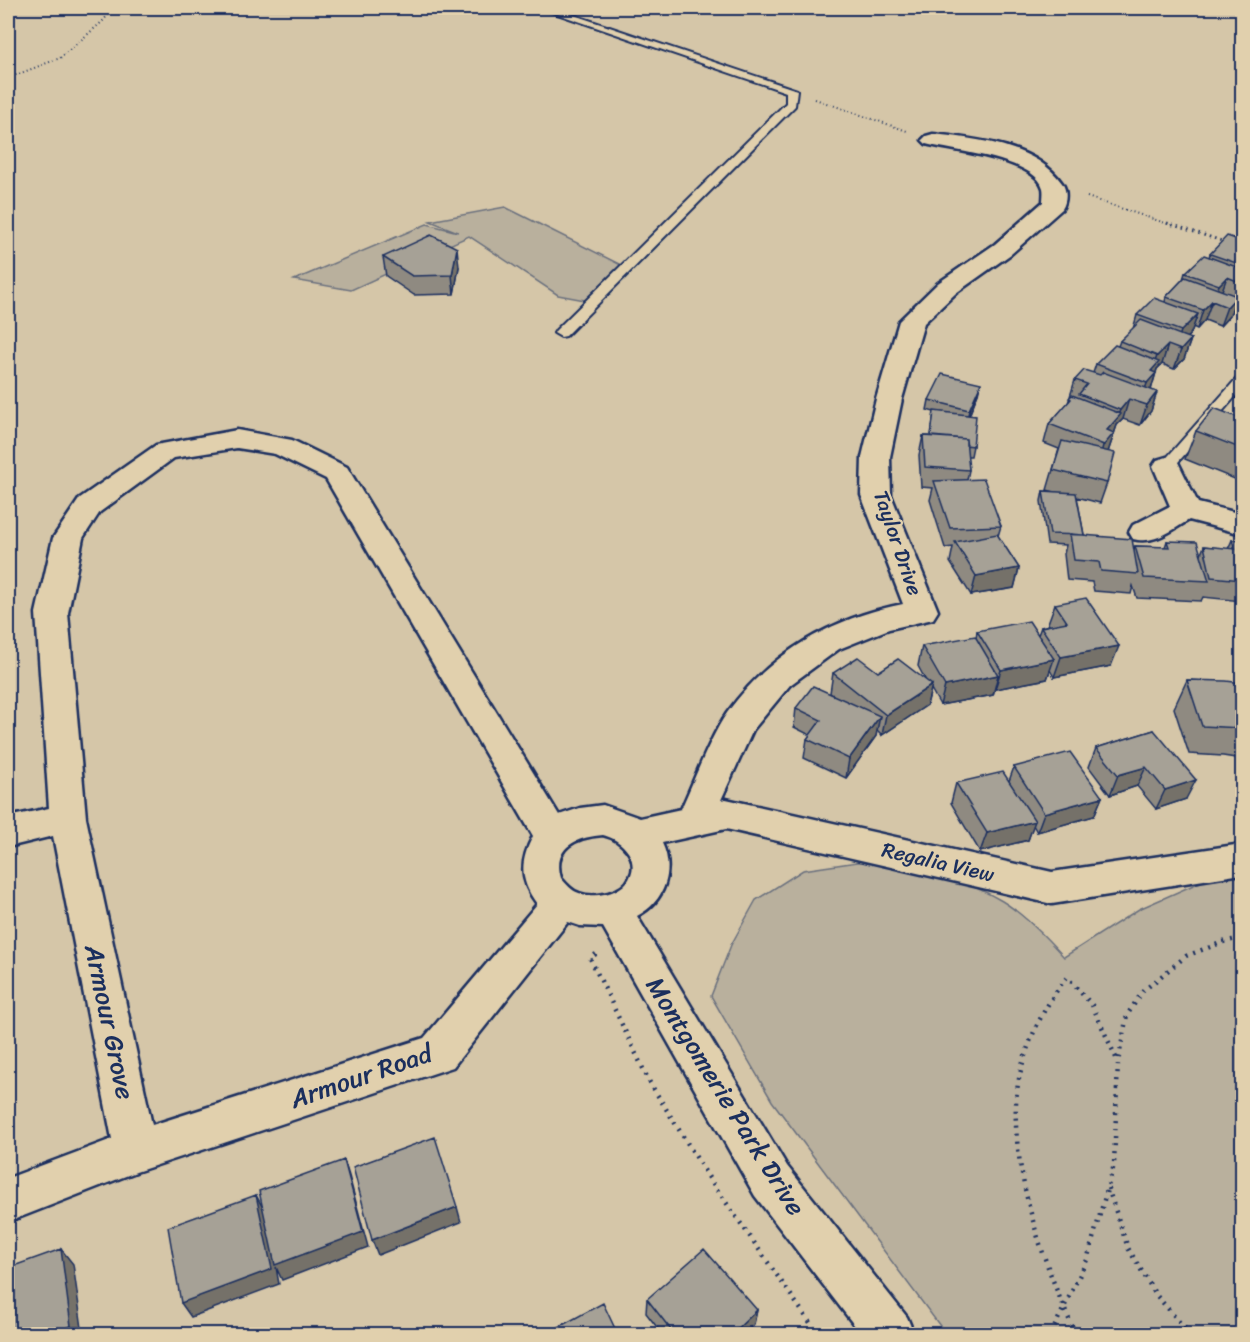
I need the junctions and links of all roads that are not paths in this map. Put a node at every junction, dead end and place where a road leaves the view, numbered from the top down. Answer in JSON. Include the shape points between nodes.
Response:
{"nodes":[{"id":1,"x":544,"y":8,"type":"edge"},
{"id":2,"x":933,"y":140,"type":"road end"},
{"id":3,"x":561,"y":333,"type":"dead end"},
{"id":4,"x":1242,"y":381,"type":"edge"},
{"id":5,"x":1167,"y":466,"type":"joint"},
{"id":6,"x":1186,"y":510,"type":"junction"},
{"id":7,"x":1242,"y":524,"type":"edge"},
{"id":8,"x":1144,"y":532,"type":"dead end"},
{"id":9,"x":68,"y":818,"type":"junction"},
{"id":10,"x":694,"y":821,"type":"junction"},
{"id":11,"x":8,"y":832,"type":"edge"},
{"id":12,"x":636,"y":834,"type":"junction"},
{"id":13,"x":553,"y":837,"type":"junction"},
{"id":14,"x":1242,"y":859,"type":"edge"},
{"id":15,"x":561,"y":903,"type":"junction"},
{"id":16,"x":620,"y":922,"type":"junction"},
{"id":17,"x":136,"y":1151,"type":"junction"},
{"id":18,"x":8,"y":1200,"type":"edge"},
{"id":19,"x":888,"y":1334,"type":"edge"}],
"edges":[{"from":1,"to":3,"type":"lane","via":[[792,90],[791,104]]},
{"from":2,"to":10,"type":"street","name":"Taylor Drive","via":[[992,149],[1022,160],[1044,175],[1057,194],[1054,204],[1003,249],[947,288],[912,321],[876,457],[876,495],[922,611],[883,619],[828,641],[778,676],[739,723]]},
{"from":4,"to":5,"type":"lane"},
{"from":5,"to":6,"type":"street"},
{"from":6,"to":7,"type":"street"},
{"from":6,"to":8,"type":"street"},
{"from":9,"to":11,"type":"street"},
{"from":9,"to":13,"type":"street","name":"Armour Grove","via":[[52,613],[68,538],[90,505],[166,451],[237,439],[282,446],[337,473]]},
{"from":9,"to":17,"type":"street","name":"Armour Grove"},
{"from":10,"to":12,"type":"street","name":"Regalia View"},
{"from":10,"to":14,"type":"street","name":"Regalia View","via":[[726,814],[1052,888]]},
{"from":12,"to":13,"type":"street","via":[[603,820],[567,827]]},
{"from":12,"to":16,"type":"street","via":[[651,861],[649,877]]},
{"from":13,"to":15,"type":"street","via":[[540,864],[549,892]]},
{"from":15,"to":16,"type":"street"},
{"from":15,"to":17,"type":"street","name":"Armour Road","via":[[438,1053]]},
{"from":16,"to":19,"type":"street","name":"Montgomerie Park Drive","via":[[771,1181]]},
{"from":17,"to":18,"type":"street"}]}
